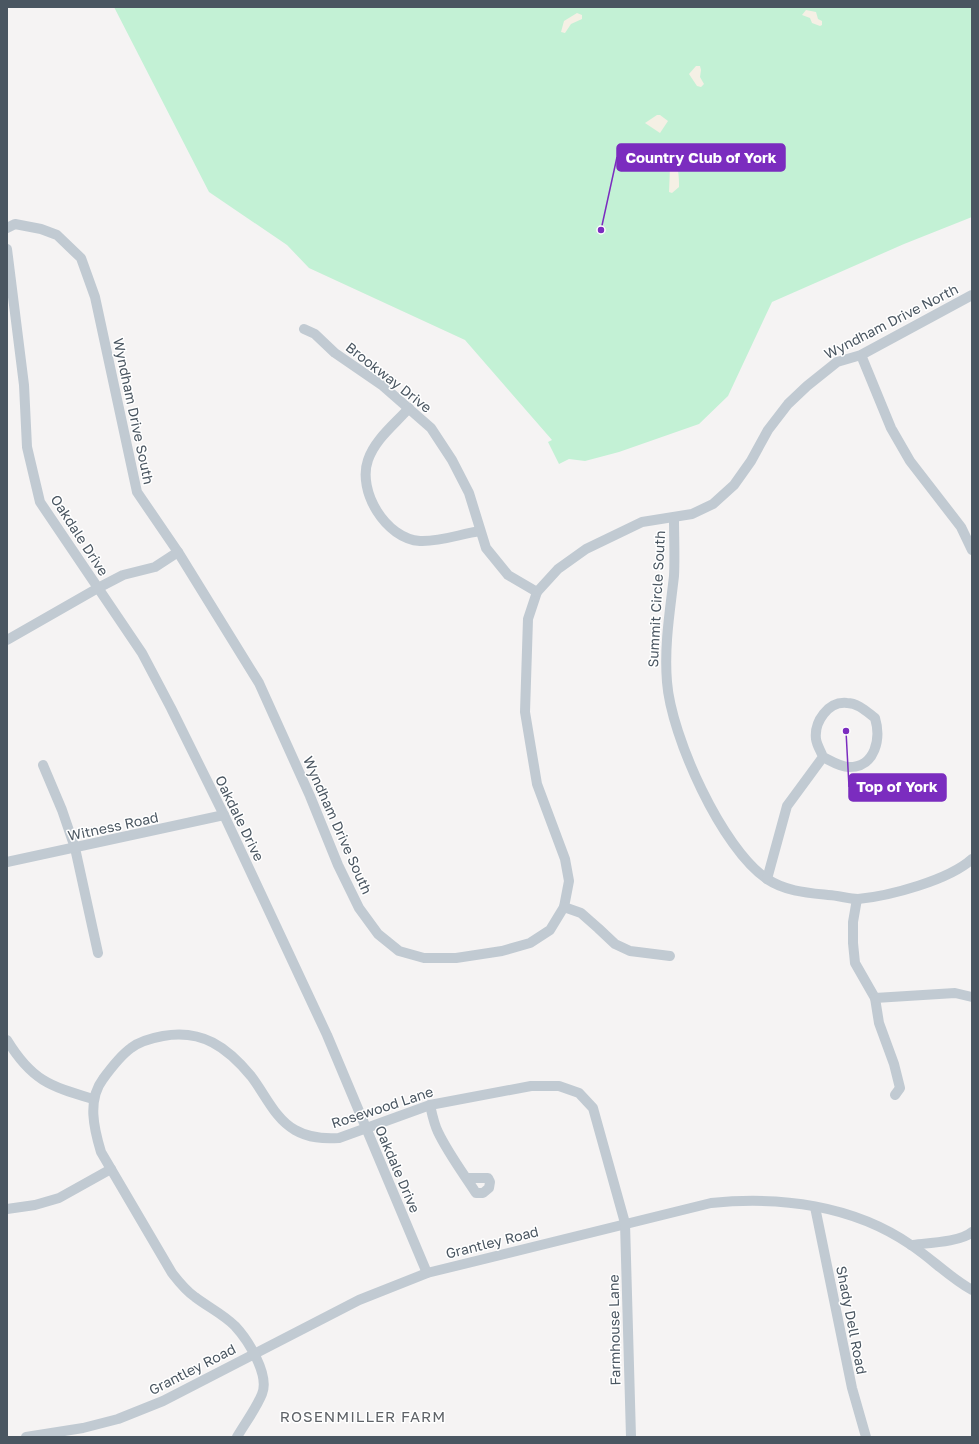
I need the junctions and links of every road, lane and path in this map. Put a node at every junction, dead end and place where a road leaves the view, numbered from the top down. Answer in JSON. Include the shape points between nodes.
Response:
{"nodes":[{"id":1,"x":7,"y":228,"type":"edge"},
{"id":2,"x":7,"y":249,"type":"edge"},
{"id":3,"x":972,"y":295,"type":"edge"},
{"id":4,"x":304,"y":329,"type":"dead end"},
{"id":5,"x":861,"y":355,"type":"junction"},
{"id":6,"x":409,"y":408,"type":"junction"},
{"id":7,"x":674,"y":518,"type":"junction"},
{"id":8,"x":480,"y":530,"type":"junction"},
{"id":9,"x":972,"y":550,"type":"edge"},
{"id":10,"x":178,"y":552,"type":"junction"},
{"id":11,"x":98,"y":588,"type":"junction"},
{"id":12,"x":537,"y":592,"type":"junction"},
{"id":13,"x":7,"y":640,"type":"edge"},
{"id":14,"x":823,"y":757,"type":"junction"},
{"id":15,"x":43,"y":765,"type":"dead end"},
{"id":16,"x":224,"y":815,"type":"junction"},
{"id":17,"x":75,"y":848,"type":"junction"},
{"id":18,"x":972,"y":860,"type":"edge"},
{"id":19,"x":7,"y":862,"type":"edge"},
{"id":20,"x":767,"y":879,"type":"junction"},
{"id":21,"x":857,"y":899,"type":"junction"},
{"id":22,"x":564,"y":908,"type":"junction"},
{"id":23,"x":98,"y":952,"type":"dead end"},
{"id":24,"x":670,"y":956,"type":"dead end"},
{"id":25,"x":972,"y":997,"type":"edge"},
{"id":26,"x":876,"y":998,"type":"junction"},
{"id":27,"x":7,"y":1040,"type":"edge"},
{"id":28,"x":895,"y":1095,"type":"dead end"},
{"id":29,"x":94,"y":1099,"type":"junction"},
{"id":30,"x":430,"y":1105,"type":"junction"},
{"id":31,"x":366,"y":1128,"type":"junction"},
{"id":32,"x":111,"y":1169,"type":"junction"},
{"id":33,"x":466,"y":1178,"type":"dead end"},
{"id":34,"x":815,"y":1207,"type":"junction"},
{"id":35,"x":7,"y":1209,"type":"edge"},
{"id":36,"x":625,"y":1223,"type":"junction"},
{"id":37,"x":972,"y":1232,"type":"edge"},
{"id":38,"x":911,"y":1245,"type":"junction"},
{"id":39,"x":427,"y":1274,"type":"junction"},
{"id":40,"x":972,"y":1290,"type":"edge"},
{"id":41,"x":253,"y":1354,"type":"junction"},
{"id":42,"x":26,"y":1437,"type":"edge"},
{"id":43,"x":237,"y":1437,"type":"edge"},
{"id":44,"x":631,"y":1437,"type":"edge"},
{"id":45,"x":866,"y":1437,"type":"edge"}],
"edges":[{"from":1,"to":10,"type":"street","name":"Wyndham Drive South","via":[[15,224],[57,235],[81,258],[95,297],[137,492]]},
{"from":2,"to":11,"type":"street","name":"Oakdale Drive","via":[[24,385],[27,447],[40,502]]},
{"from":3,"to":5,"type":"street","name":"Wyndham Drive North"},
{"from":4,"to":6,"type":"street","name":"Brookway Drive","via":[[315,334]]},
{"from":5,"to":7,"type":"street","name":"Wyndham Drive North","via":[[837,362],[788,404],[768,430],[734,485],[713,504],[692,514]]},
{"from":5,"to":9,"type":"street","via":[[891,428],[910,461],[961,528]]},
{"from":6,"to":8,"type":"street","name":"Brookway Drive","via":[[431,428],[452,460],[469,493]]},
{"from":6,"to":8,"type":"street","via":[[374,446],[367,462],[366,481],[370,499],[390,527],[404,537],[418,541],[436,540]]},
{"from":7,"to":12,"type":"street","name":"Wyndham Drive South","via":[[642,522],[586,548],[558,569]]},
{"from":7,"to":20,"type":"street","name":"Summit Circle South","via":[[674,574],[667,648],[667,683],[674,718],[685,754],[700,786],[746,862]]},
{"from":8,"to":12,"type":"street","name":"Brookway Drive","via":[[486,548],[508,575]]},
{"from":10,"to":11,"type":"street","via":[[155,567],[123,575]]},
{"from":10,"to":22,"type":"street","name":"Wyndham Drive South","via":[[259,683],[338,865],[359,908],[378,934],[399,951],[424,958],[456,958],[502,952],[530,943],[550,930]]},
{"from":11,"to":13,"type":"street"},
{"from":11,"to":16,"type":"street","name":"Oakdale Drive","via":[[142,653]]},
{"from":12,"to":22,"type":"street","name":"Wyndham Drive South","via":[[528,619],[525,712],[536,784],[565,859],[569,881]]},
{"from":14,"to":14,"type":"street","via":[[850,767],[864,763],[877,745],[874,718],[858,706],[847,703],[830,709],[821,716],[817,726],[816,739]]},
{"from":14,"to":20,"type":"street","via":[[787,806]]},
{"from":15,"to":17,"type":"street"},
{"from":16,"to":17,"type":"street","name":"Witness Road"},
{"from":16,"to":31,"type":"street","name":"Oakdale Drive","via":[[327,1036]]},
{"from":17,"to":19,"type":"street","name":"Witness Road"},
{"from":17,"to":23,"type":"street"},
{"from":18,"to":21,"type":"street","name":"Summit Circle South","via":[[962,869],[897,892]]},
{"from":20,"to":21,"type":"street","name":"Summit Circle South","via":[[789,890]]},
{"from":21,"to":26,"type":"street","via":[[853,922],[855,963]]},
{"from":22,"to":24,"type":"street","via":[[581,913],[620,947],[630,951]]},
{"from":25,"to":26,"type":"street","via":[[955,993]]},
{"from":26,"to":28,"type":"street","via":[[879,1023],[900,1088]]},
{"from":27,"to":29,"type":"street","via":[[34,1074],[54,1087]]},
{"from":29,"to":31,"type":"street","name":"Rosewood Lane","via":[[110,1069],[132,1048],[151,1038],[190,1035],[212,1042],[230,1054],[252,1077],[282,1121],[294,1130],[310,1137],[324,1139],[339,1138]]},
{"from":29,"to":32,"type":"street","name":"Rosewood Lane","via":[[94,1131],[101,1152]]},
{"from":30,"to":31,"type":"street","name":"Rosewood Lane"},
{"from":30,"to":33,"type":"street","via":[[437,1131]]},
{"from":30,"to":36,"type":"street","name":"Rosewood Lane","via":[[532,1086],[559,1086],[580,1093],[593,1108]]},
{"from":31,"to":39,"type":"street","name":"Oakdale Drive"},
{"from":32,"to":35,"type":"street","via":[[60,1198]]},
{"from":32,"to":41,"type":"street","name":"Rosewood Lane","via":[[179,1282],[235,1326]]},
{"from":34,"to":36,"type":"street","name":"Grantley Road","via":[[768,1202],[727,1202],[692,1207]]},
{"from":34,"to":38,"type":"street","name":"Grantley Road","via":[[867,1220]]},
{"from":34,"to":45,"type":"street","name":"Shady Dell Road","via":[[852,1388]]},
{"from":36,"to":39,"type":"street","name":"Grantley Road"},
{"from":36,"to":44,"type":"street","name":"Farmhouse Lane"},
{"from":37,"to":38,"type":"street","via":[[949,1240]]},
{"from":38,"to":40,"type":"street","name":"Grantley Road"},
{"from":39,"to":41,"type":"street","name":"Grantley Road","via":[[359,1300]]},
{"from":41,"to":42,"type":"street","name":"Grantley Road","via":[[163,1400],[118,1419],[83,1428]]},
{"from":41,"to":43,"type":"street","name":"Rosewood Lane","via":[[263,1376],[264,1386]]}]}
